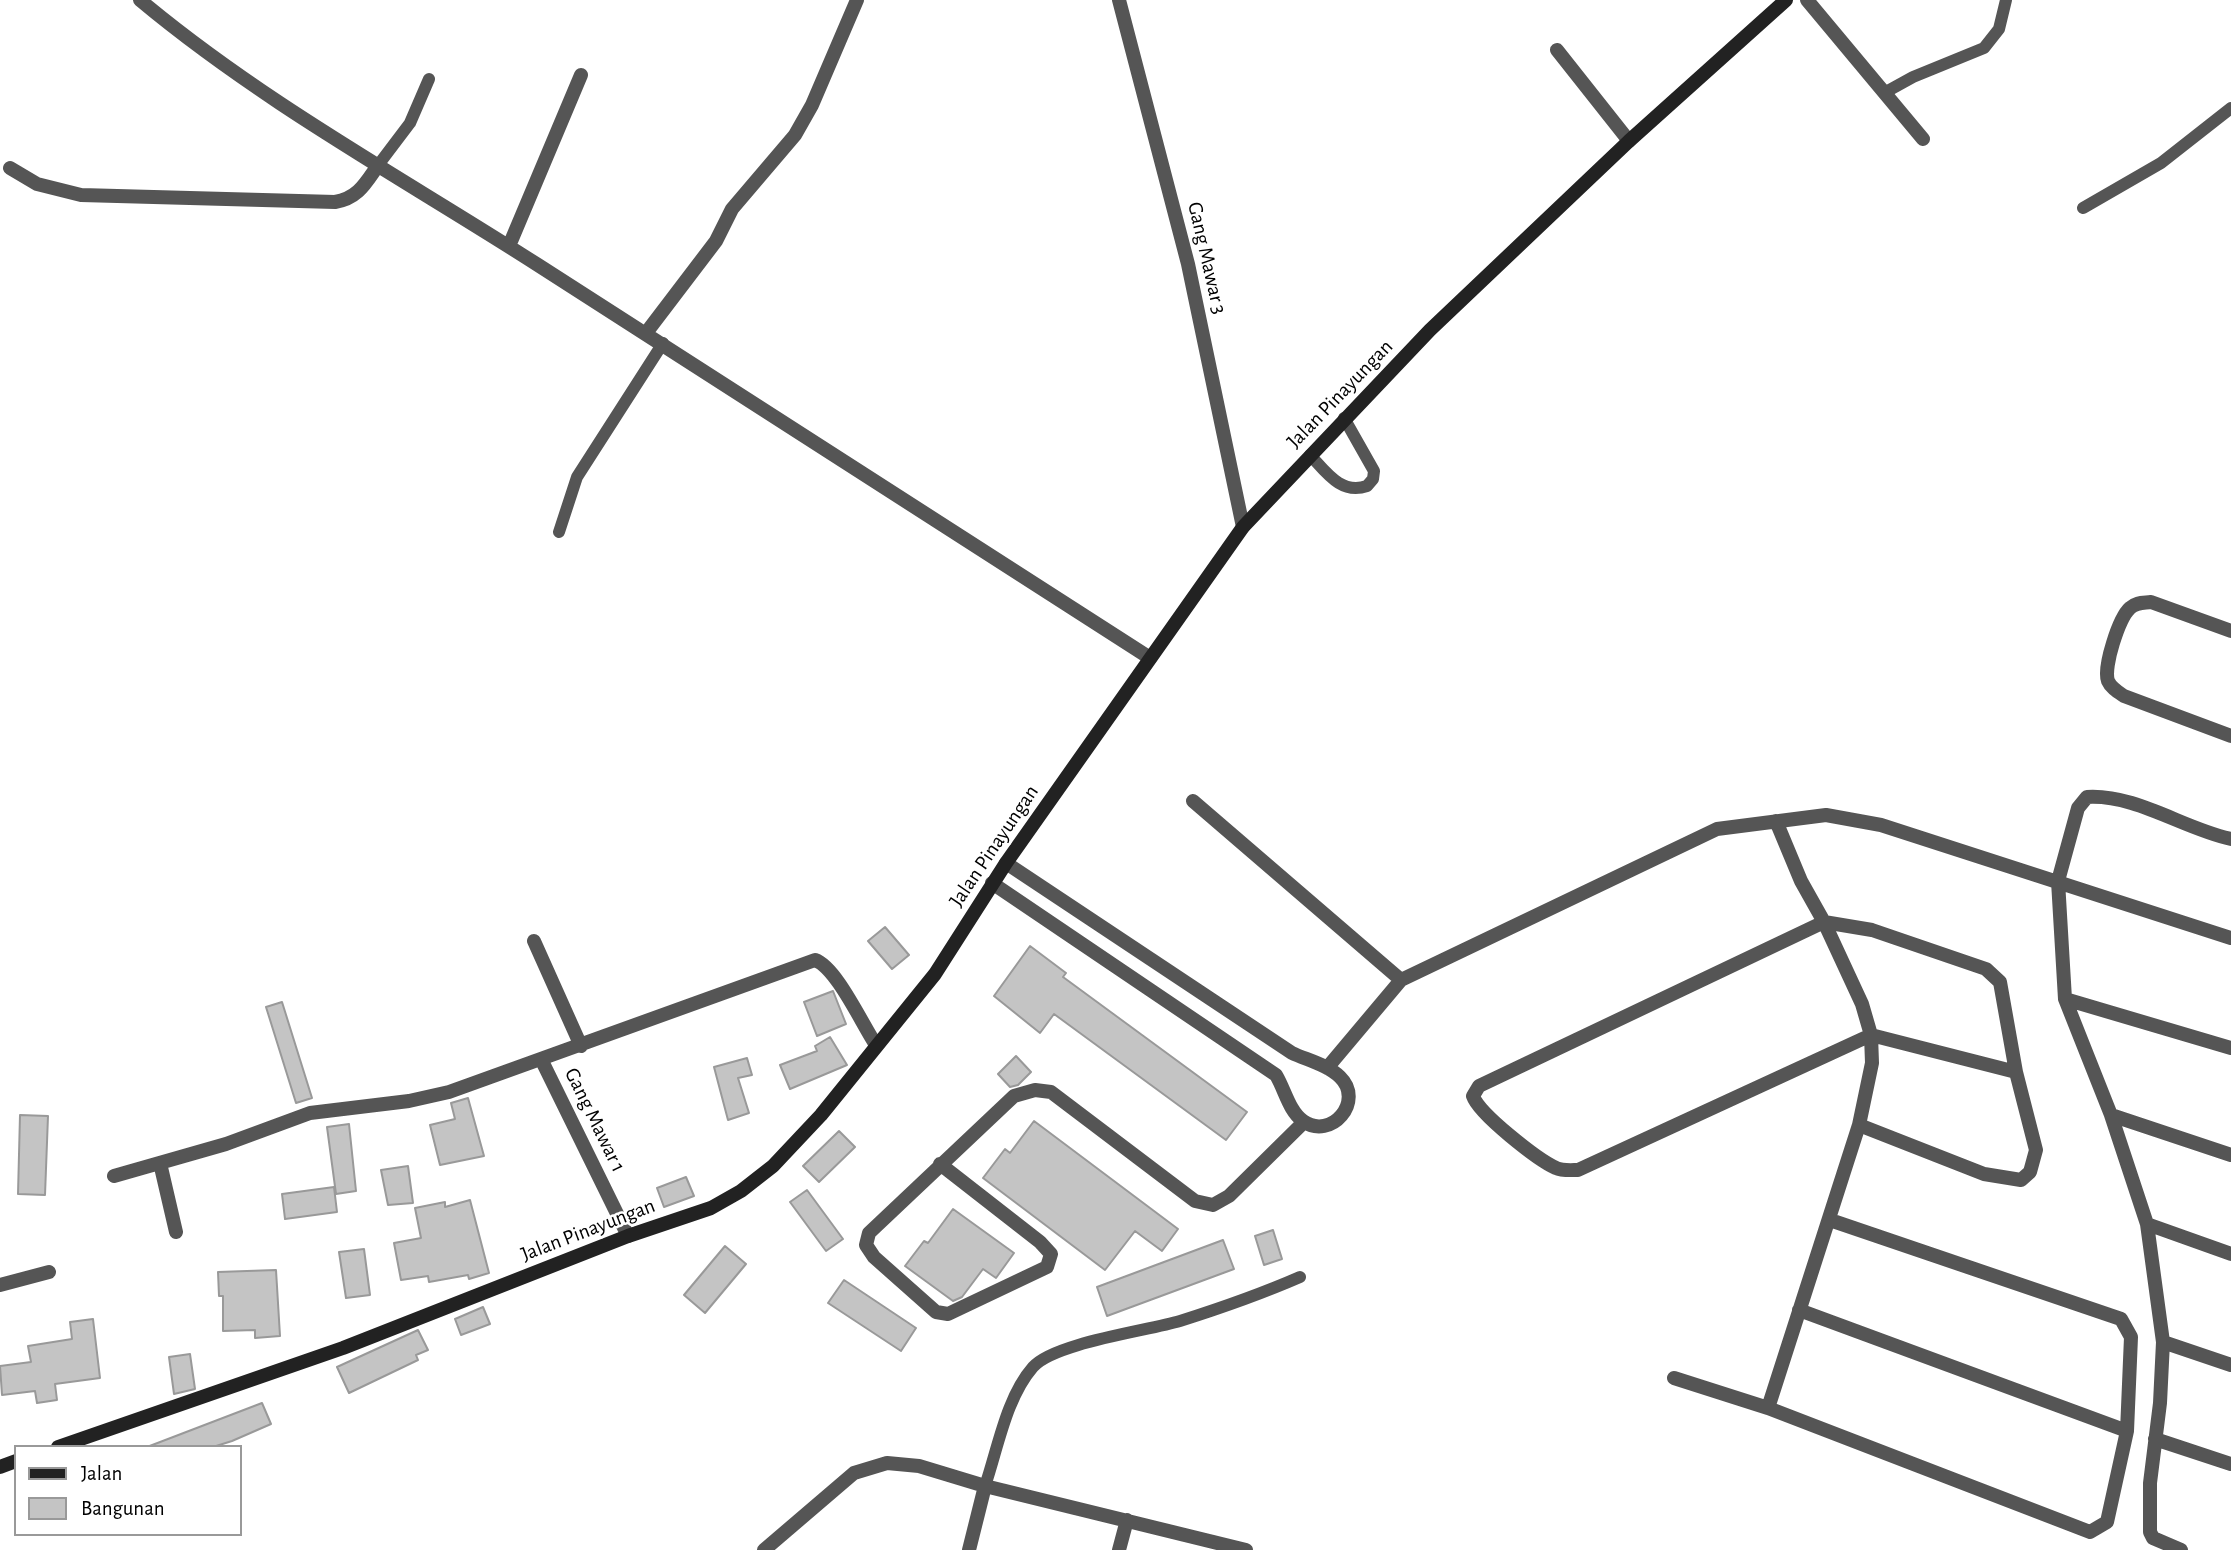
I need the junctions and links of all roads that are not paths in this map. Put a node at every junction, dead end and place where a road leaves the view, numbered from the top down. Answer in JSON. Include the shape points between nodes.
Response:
{"nodes":[{"id":1,"x":857,"y":0,"type":"edge"},
{"id":2,"x":1119,"y":0,"type":"edge"},
{"id":3,"x":1786,"y":0,"type":"edge"},
{"id":4,"x":1807,"y":0,"type":"edge"},
{"id":5,"x":2006,"y":0,"type":"edge"},
{"id":6,"x":142,"y":1,"type":"edge"},
{"id":7,"x":1556,"y":50,"type":"dead end"},
{"id":8,"x":581,"y":75,"type":"dead end"},
{"id":9,"x":429,"y":79,"type":"dead end"},
{"id":10,"x":1884,"y":93,"type":"junction"},
{"id":11,"x":2231,"y":108,"type":"edge"},
{"id":12,"x":1923,"y":139,"type":"dead end"},
{"id":13,"x":1629,"y":141,"type":"junction"},
{"id":14,"x":379,"y":164,"type":"junction"},
{"id":15,"x":10,"y":168,"type":"dead end"},
{"id":16,"x":2083,"y":208,"type":"dead end"},
{"id":17,"x":509,"y":246,"type":"junction"},
{"id":18,"x":646,"y":333,"type":"junction"},
{"id":19,"x":663,"y":343,"type":"junction"},
{"id":20,"x":1344,"y":418,"type":"junction"},
{"id":21,"x":1310,"y":455,"type":"junction"},
{"id":22,"x":1243,"y":527,"type":"junction"},
{"id":23,"x":559,"y":532,"type":"dead end"},
{"id":24,"x":2231,"y":631,"type":"edge"},
{"id":25,"x":1150,"y":658,"type":"junction"},
{"id":26,"x":2231,"y":736,"type":"edge"},
{"id":27,"x":1193,"y":801,"type":"dead end"},
{"id":28,"x":1776,"y":821,"type":"junction"},
{"id":29,"x":2231,"y":839,"type":"edge"},
{"id":30,"x":1006,"y":863,"type":"junction"},
{"id":31,"x":2059,"y":881,"type":"junction"},
{"id":32,"x":992,"y":883,"type":"junction"},
{"id":33,"x":1824,"y":922,"type":"junction"},
{"id":34,"x":2231,"y":938,"type":"edge"},
{"id":35,"x":534,"y":941,"type":"dead end"},
{"id":36,"x":1401,"y":979,"type":"junction"},
{"id":37,"x":2065,"y":999,"type":"junction"},
{"id":38,"x":1871,"y":1035,"type":"junction"},
{"id":39,"x":876,"y":1045,"type":"junction"},
{"id":40,"x":1279,"y":1045,"type":"junction"},
{"id":41,"x":581,"y":1046,"type":"junction"},
{"id":42,"x":2231,"y":1048,"type":"edge"},
{"id":43,"x":542,"y":1061,"type":"junction"},
{"id":44,"x":1264,"y":1065,"type":"junction"},
{"id":45,"x":1327,"y":1068,"type":"junction"},
{"id":46,"x":2016,"y":1072,"type":"junction"},
{"id":47,"x":2111,"y":1115,"type":"junction"},
{"id":48,"x":1304,"y":1122,"type":"junction"},
{"id":49,"x":1859,"y":1125,"type":"junction"},
{"id":50,"x":2231,"y":1155,"type":"edge"},
{"id":51,"x":160,"y":1163,"type":"junction"},
{"id":52,"x":940,"y":1164,"type":"junction"},
{"id":53,"x":114,"y":1176,"type":"dead end"},
{"id":54,"x":1830,"y":1220,"type":"junction"},
{"id":55,"x":2147,"y":1224,"type":"junction"},
{"id":56,"x":176,"y":1232,"type":"dead end"},
{"id":57,"x":628,"y":1236,"type":"junction"},
{"id":58,"x":2231,"y":1254,"type":"edge"},
{"id":59,"x":49,"y":1272,"type":"dead end"},
{"id":60,"x":1300,"y":1277,"type":"dead end"},
{"id":61,"x":0,"y":1285,"type":"edge"},
{"id":62,"x":1799,"y":1310,"type":"junction"},
{"id":63,"x":2163,"y":1342,"type":"junction"},
{"id":64,"x":2231,"y":1365,"type":"edge"},
{"id":65,"x":1674,"y":1378,"type":"dead end"},
{"id":66,"x":1768,"y":1408,"type":"junction"},
{"id":67,"x":2127,"y":1431,"type":"junction"},
{"id":68,"x":2155,"y":1439,"type":"junction"},
{"id":69,"x":64,"y":1445,"type":"edge"},
{"id":70,"x":2231,"y":1464,"type":"edge"},
{"id":71,"x":985,"y":1486,"type":"junction"},
{"id":72,"x":1127,"y":1520,"type":"junction"},
{"id":73,"x":764,"y":1550,"type":"edge"},
{"id":74,"x":969,"y":1550,"type":"edge"},
{"id":75,"x":1119,"y":1550,"type":"edge"},
{"id":76,"x":1246,"y":1550,"type":"edge"},
{"id":77,"x":2181,"y":1550,"type":"edge"}],
"edges":[{"from":1,"to":18,"type":"street","via":[[795,135],[744,193],[716,241]]},
{"from":2,"to":22,"type":"street","name":"Gang Mawar 3","via":[[1188,264]]},
{"from":3,"to":13,"type":"main road","name":"Jalan Pinayungan"},
{"from":4,"to":10,"type":"street"},
{"from":5,"to":10,"type":"lane","via":[[1999,29],[1984,48]]},
{"from":6,"to":14,"type":"street","via":[[182,37],[260,91]]},
{"from":7,"to":13,"type":"street"},
{"from":8,"to":17,"type":"street"},
{"from":9,"to":14,"type":"lane","via":[[410,122]]},
{"from":10,"to":12,"type":"street"},
{"from":11,"to":16,"type":"lane","via":[[2161,163]]},
{"from":13,"to":20,"type":"main road","name":"Jalan Pinayungan"},
{"from":14,"to":15,"type":"street","via":[[360,192],[335,202],[81,195],[37,184]]},
{"from":14,"to":17,"type":"street"},
{"from":17,"to":18,"type":"street"},
{"from":18,"to":19,"type":"street"},
{"from":19,"to":23,"type":"lane","via":[[583,466]]},
{"from":19,"to":25,"type":"street"},
{"from":20,"to":21,"type":"main road","name":"Jalan Pinayungan"},
{"from":20,"to":21,"type":"lane","via":[[1374,471],[1367,486],[1346,488]]},
{"from":21,"to":22,"type":"main road","name":"Jalan Pinayungan"},
{"from":22,"to":25,"type":"main road","name":"Jalan Pinayungan"},
{"from":24,"to":26,"type":"street","via":[[2151,603],[2138,603],[2121,621],[2107,677],[2110,686],[2124,696]]},
{"from":25,"to":30,"type":"main road","name":"Jalan Pinayungan"},
{"from":27,"to":36,"type":"street"},
{"from":28,"to":31,"type":"street","via":[[1826,815],[1881,825]]},
{"from":28,"to":33,"type":"street"},
{"from":28,"to":36,"type":"street","via":[[1717,829]]},
{"from":29,"to":31,"type":"street","via":[[2126,803],[2087,797],[2078,808]]},
{"from":30,"to":32,"type":"main road","name":"Jalan Pinayungan"},
{"from":30,"to":40,"type":"street"},
{"from":31,"to":34,"type":"street"},
{"from":31,"to":37,"type":"street"},
{"from":32,"to":39,"type":"main road","name":"Jalan Pinayungan","via":[[935,974]]},
{"from":32,"to":44,"type":"street"},
{"from":33,"to":38,"type":"street","via":[[1862,1004]]},
{"from":33,"to":38,"type":"street","via":[[1479,1086],[1473,1096],[1476,1106],[1558,1169],[1578,1170]]},
{"from":33,"to":46,"type":"street","via":[[1872,930],[1986,969],[2000,982]]},
{"from":35,"to":41,"type":"street"},
{"from":36,"to":45,"type":"street"},
{"from":37,"to":42,"type":"street"},
{"from":37,"to":47,"type":"street"},
{"from":38,"to":46,"type":"street"},
{"from":38,"to":49,"type":"street","via":[[1872,1063]]},
{"from":39,"to":41,"type":"street","via":[[843,991],[822,962],[815,960]]},
{"from":39,"to":57,"type":"main road","name":"Jalan Pinayungan","via":[[813,1123],[773,1166],[741,1191],[711,1208]]},
{"from":40,"to":44,"type":"street"},
{"from":40,"to":45,"type":"street"},
{"from":41,"to":43,"type":"street"},
{"from":43,"to":51,"type":"street","via":[[449,1092],[289,1118],[226,1144]]},
{"from":43,"to":57,"type":"street","name":"Gang Mawar 1"},
{"from":44,"to":48,"type":"street","via":[[1276,1075]]},
{"from":45,"to":48,"type":"street","via":[[1341,1077],[1349,1103],[1343,1116],[1332,1124]]},
{"from":46,"to":49,"type":"street","via":[[2036,1150],[2030,1172],[2021,1180],[1984,1174]]},
{"from":47,"to":50,"type":"street"},
{"from":47,"to":55,"type":"street"},
{"from":48,"to":52,"type":"street","via":[[1229,1196],[1213,1205],[1195,1201],[1051,1092],[1035,1090],[1014,1096]]},
{"from":49,"to":54,"type":"street"},
{"from":51,"to":53,"type":"street"},
{"from":51,"to":56,"type":"street"},
{"from":52,"to":52,"type":"street","via":[[869,1233],[866,1245],[936,1311],[948,1314],[1047,1267],[1051,1254]]},
{"from":54,"to":62,"type":"street"},
{"from":54,"to":67,"type":"street","via":[[2121,1319],[2131,1337]]},
{"from":55,"to":58,"type":"street"},
{"from":55,"to":63,"type":"street"},
{"from":57,"to":69,"type":"main road","name":"Jalan Pinayungan","via":[[344,1348]]},
{"from":59,"to":61,"type":"street"},
{"from":60,"to":71,"type":"lane","via":[[1176,1322],[1066,1349],[1034,1366],[1016,1396]]},
{"from":62,"to":66,"type":"street"},
{"from":62,"to":67,"type":"street"},
{"from":63,"to":64,"type":"street"},
{"from":63,"to":68,"type":"street"},
{"from":65,"to":66,"type":"street"},
{"from":66,"to":67,"type":"street","via":[[2090,1532],[2108,1522]]},
{"from":68,"to":70,"type":"street"},
{"from":68,"to":77,"type":"street","via":[[2150,1532],[2153,1538]]},
{"from":71,"to":72,"type":"street"},
{"from":71,"to":73,"type":"street","via":[[919,1466],[872,1466],[854,1473]]},
{"from":71,"to":74,"type":"street"},
{"from":72,"to":75,"type":"street"},
{"from":72,"to":76,"type":"street"}]}
